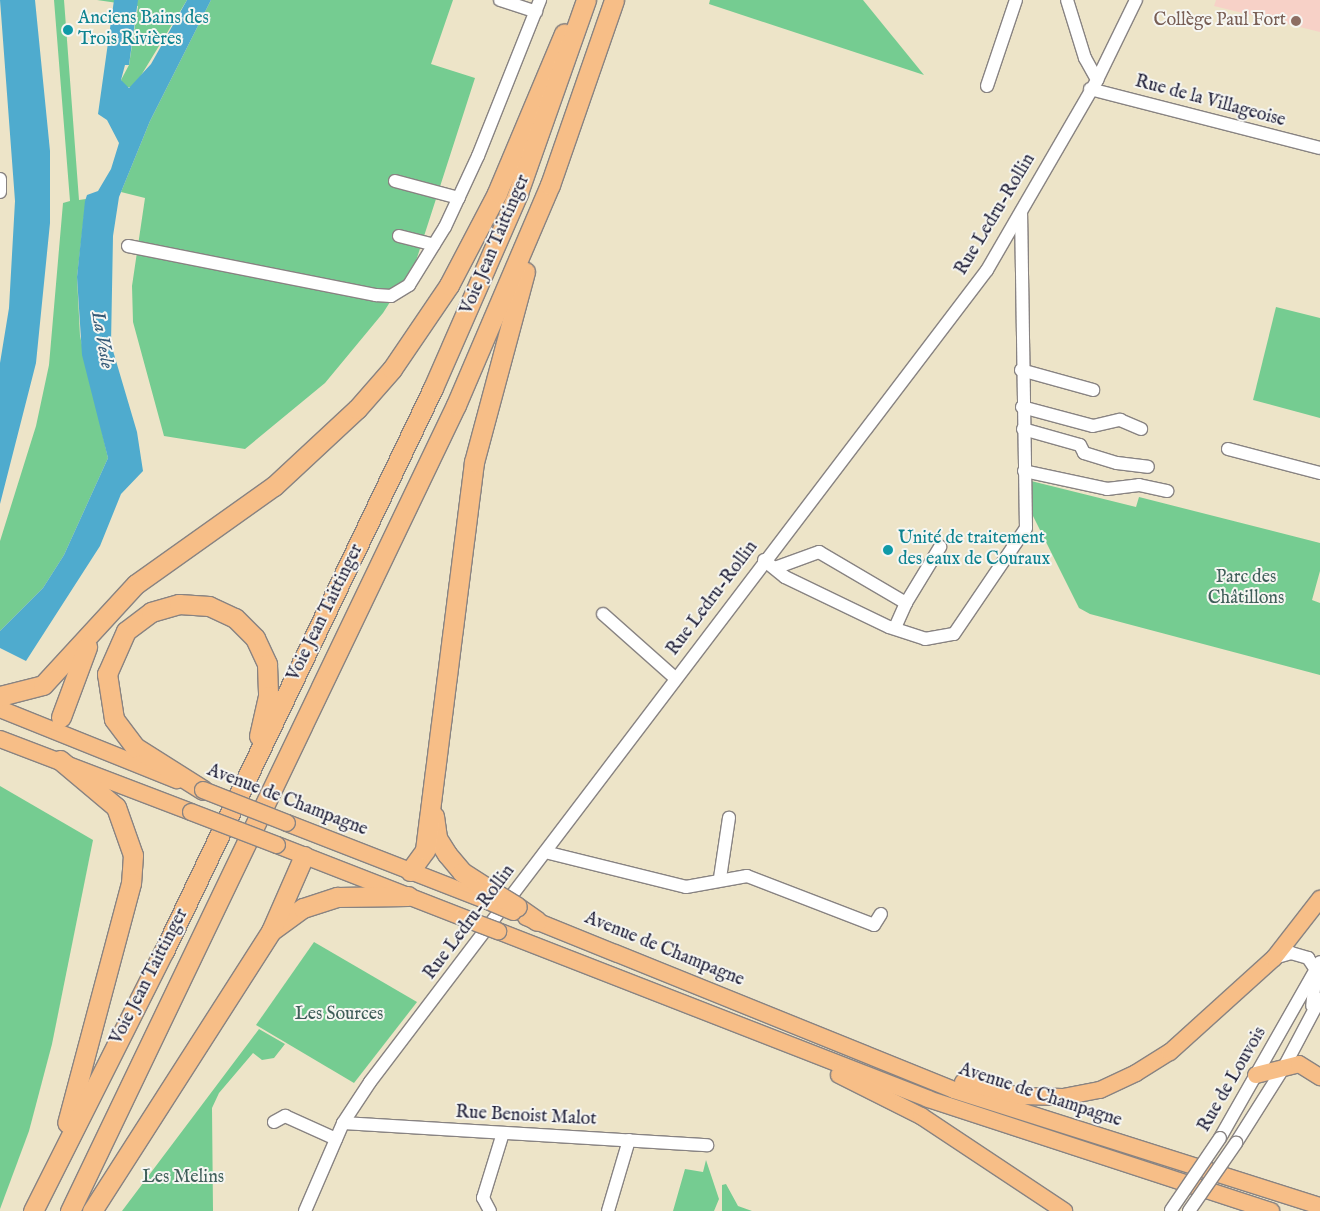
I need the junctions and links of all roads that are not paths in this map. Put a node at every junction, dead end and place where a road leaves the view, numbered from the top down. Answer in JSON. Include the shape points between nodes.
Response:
{"nodes":[{"id":1,"x":500,"y":0,"type":"edge"},
{"id":2,"x":579,"y":0,"type":"edge"},
{"id":3,"x":586,"y":0,"type":"edge"},
{"id":4,"x":614,"y":0,"type":"edge"},
{"id":5,"x":1016,"y":0,"type":"edge"},
{"id":6,"x":1067,"y":0,"type":"edge"},
{"id":7,"x":1136,"y":0,"type":"edge"},
{"id":8,"x":538,"y":6,"type":"edge"},
{"id":9,"x":1094,"y":84,"type":"junction"},
{"id":10,"x":987,"y":86,"type":"dead end"},
{"id":11,"x":1320,"y":148,"type":"edge"},
{"id":12,"x":0,"y":179,"type":"edge"},
{"id":13,"x":395,"y":181,"type":"dead end"},
{"id":14,"x":550,"y":185,"type":"junction"},
{"id":15,"x":0,"y":186,"type":"edge"},
{"id":16,"x":0,"y":192,"type":"edge"},
{"id":17,"x":459,"y":198,"type":"junction"},
{"id":18,"x":1021,"y":211,"type":"junction"},
{"id":19,"x":399,"y":236,"type":"dead end"},
{"id":20,"x":434,"y":245,"type":"junction"},
{"id":21,"x":128,"y":246,"type":"dead end"},
{"id":22,"x":1021,"y":370,"type":"junction"},
{"id":23,"x":1093,"y":390,"type":"dead end"},
{"id":24,"x":1022,"y":406,"type":"junction"},
{"id":25,"x":1023,"y":429,"type":"junction"},
{"id":26,"x":1141,"y":429,"type":"dead end"},
{"id":27,"x":1228,"y":449,"type":"dead end"},
{"id":28,"x":1148,"y":466,"type":"dead end"},
{"id":29,"x":1024,"y":471,"type":"junction"},
{"id":30,"x":1320,"y":473,"type":"edge"},
{"id":31,"x":1168,"y":491,"type":"dead end"},
{"id":32,"x":940,"y":547,"type":"dead end"},
{"id":33,"x":764,"y":560,"type":"junction"},
{"id":34,"x":775,"y":568,"type":"junction"},
{"id":35,"x":906,"y":602,"type":"junction"},
{"id":36,"x":603,"y":614,"type":"dead end"},
{"id":37,"x":894,"y":628,"type":"junction"},
{"id":38,"x":92,"y":635,"type":"junction"},
{"id":39,"x":675,"y":678,"type":"junction"},
{"id":40,"x":0,"y":696,"type":"edge"},
{"id":41,"x":0,"y":709,"type":"edge"},
{"id":42,"x":60,"y":725,"type":"junction"},
{"id":43,"x":0,"y":739,"type":"edge"},
{"id":44,"x":60,"y":760,"type":"junction"},
{"id":45,"x":252,"y":767,"type":"junction"},
{"id":46,"x":203,"y":790,"type":"junction"},
{"id":47,"x":432,"y":795,"type":"junction"},
{"id":48,"x":729,"y":818,"type":"dead end"},
{"id":49,"x":313,"y":833,"type":"junction"},
{"id":50,"x":545,"y":852,"type":"junction"},
{"id":51,"x":304,"y":856,"type":"junction"},
{"id":52,"x":410,"y":871,"type":"junction"},
{"id":53,"x":720,"y":878,"type":"junction"},
{"id":54,"x":386,"y":888,"type":"junction"},
{"id":55,"x":408,"y":896,"type":"junction"},
{"id":56,"x":495,"y":899,"type":"junction"},
{"id":57,"x":1320,"y":899,"type":"edge"},
{"id":58,"x":881,"y":914,"type":"dead end"},
{"id":59,"x":537,"y":921,"type":"joint"},
{"id":60,"x":271,"y":931,"type":"junction"},
{"id":61,"x":1274,"y":958,"type":"junction"},
{"id":62,"x":1318,"y":966,"type":"edge"},
{"id":63,"x":641,"y":987,"type":"junction"},
{"id":64,"x":1320,"y":999,"type":"edge"},
{"id":65,"x":1308,"y":1023,"type":"junction"},
{"id":66,"x":851,"y":1047,"type":"junction"},
{"id":67,"x":1284,"y":1067,"type":"junction"},
{"id":68,"x":1256,"y":1075,"type":"junction"},
{"id":69,"x":1320,"y":1077,"type":"edge"},
{"id":70,"x":274,"y":1122,"type":"dead end"},
{"id":71,"x":342,"y":1123,"type":"junction"},
{"id":72,"x":504,"y":1133,"type":"junction"},
{"id":73,"x":336,"y":1138,"type":"junction"},
{"id":74,"x":629,"y":1140,"type":"junction"},
{"id":75,"x":707,"y":1145,"type":"dead end"},
{"id":76,"x":58,"y":1158,"type":"junction"},
{"id":77,"x":1034,"y":1191,"type":"junction"},
{"id":78,"x":483,"y":1198,"type":"junction"},
{"id":79,"x":1320,"y":1206,"type":"edge"},
{"id":80,"x":1171,"y":1210,"type":"edge"},
{"id":81,"x":33,"y":1211,"type":"edge"},
{"id":82,"x":70,"y":1211,"type":"edge"},
{"id":83,"x":92,"y":1211,"type":"edge"},
{"id":84,"x":306,"y":1211,"type":"edge"},
{"id":85,"x":479,"y":1211,"type":"edge"},
{"id":86,"x":490,"y":1211,"type":"edge"},
{"id":87,"x":608,"y":1211,"type":"edge"},
{"id":88,"x":1054,"y":1211,"type":"edge"},
{"id":89,"x":1064,"y":1211,"type":"edge"},
{"id":90,"x":1189,"y":1211,"type":"edge"},
{"id":91,"x":1271,"y":1211,"type":"edge"}],
"edges":[{"from":1,"to":8,"type":"street"},
{"from":2,"to":38,"type":"highway","via":[[497,194],[448,285],[392,368],[357,408],[274,486],[136,584]]},
{"from":3,"to":45,"type":"highway","name":"Voie Jean Taittinger","via":[[522,184],[477,292]]},
{"from":4,"to":14,"type":"highway","name":"Voie Jean Taittinger"},
{"from":5,"to":10,"type":"street"},
{"from":6,"to":9,"type":"street"},
{"from":7,"to":9,"type":"street","name":"Rue Ledru-Rollin"},
{"from":8,"to":17,"type":"street"},
{"from":9,"to":11,"type":"street","name":"Rue de la Villageoise"},
{"from":9,"to":18,"type":"street","name":"Rue Ledru-Rollin"},
{"from":12,"to":15,"type":"street"},
{"from":13,"to":17,"type":"street"},
{"from":14,"to":47,"type":"highway","via":[[474,462]]},
{"from":14,"to":82,"type":"highway","name":"Voie Jean Taittinger","via":[[456,405]]},
{"from":15,"to":16,"type":"street"},
{"from":17,"to":20,"type":"street"},
{"from":18,"to":22,"type":"street"},
{"from":18,"to":33,"type":"street","name":"Rue Ledru-Rollin","via":[[987,270]]},
{"from":19,"to":20,"type":"street"},
{"from":20,"to":21,"type":"street","via":[[409,285],[391,296]]},
{"from":22,"to":23,"type":"street"},
{"from":22,"to":24,"type":"street"},
{"from":24,"to":25,"type":"street"},
{"from":24,"to":26,"type":"street","via":[[1093,426],[1120,420]]},
{"from":25,"to":28,"type":"street","via":[[1080,445],[1084,453],[1117,463]]},
{"from":25,"to":29,"type":"street"},
{"from":27,"to":30,"type":"street"},
{"from":29,"to":31,"type":"street","via":[[1107,489],[1140,485]]},
{"from":29,"to":37,"type":"street","via":[[1026,528],[954,634],[925,639]]},
{"from":32,"to":35,"type":"street"},
{"from":33,"to":34,"type":"street"},
{"from":33,"to":39,"type":"street","name":"Rue Ledru-Rollin"},
{"from":34,"to":35,"type":"street","via":[[819,552]]},
{"from":34,"to":37,"type":"street"},
{"from":35,"to":37,"type":"street"},
{"from":36,"to":39,"type":"street"},
{"from":38,"to":40,"type":"highway","via":[[43,684]]},
{"from":38,"to":42,"type":"highway"},
{"from":39,"to":50,"type":"street","name":"Rue Ledru-Rollin"},
{"from":41,"to":42,"type":"main road","name":"Avenue de Champagne"},
{"from":42,"to":44,"type":"main road"},
{"from":42,"to":46,"type":"main road","name":"Avenue de Champagne"},
{"from":43,"to":44,"type":"main road"},
{"from":44,"to":51,"type":"main road","bridge":true},
{"from":44,"to":76,"type":"highway","via":[[116,807],[133,855],[131,883]]},
{"from":45,"to":46,"type":"highway","via":[[269,679],[255,638],[235,618],[210,606],[179,604],[151,612],[117,643],[108,674],[110,705],[135,747]]},
{"from":45,"to":76,"type":"highway","name":"Voie Jean Taittinger"},
{"from":46,"to":49,"type":"main road","name":"Avenue de Champagne","bridge":true},
{"from":47,"to":52,"type":"highway","via":[[425,850]]},
{"from":47,"to":56,"type":"highway","via":[[437,838],[462,872]]},
{"from":48,"to":53,"type":"street"},
{"from":49,"to":51,"type":"main road"},
{"from":49,"to":52,"type":"main road","name":"Avenue de Champagne"},
{"from":50,"to":53,"type":"street","via":[[686,887]]},
{"from":50,"to":71,"type":"street","name":"Rue Ledru-Rollin"},
{"from":51,"to":54,"type":"main road"},
{"from":51,"to":60,"type":"highway"},
{"from":52,"to":54,"type":"main road"},
{"from":52,"to":56,"type":"main road","name":"Avenue de Champagne"},
{"from":53,"to":58,"type":"street","via":[[747,876],[874,925]]},
{"from":54,"to":55,"type":"main road"},
{"from":55,"to":60,"type":"highway","via":[[336,897],[303,908]]},
{"from":55,"to":63,"type":"main road","bridge":true},
{"from":56,"to":59,"type":"highway","bridge":true},
{"from":57,"to":61,"type":"main road"},
{"from":59,"to":66,"type":"main road","name":"Avenue de Champagne"},
{"from":60,"to":83,"type":"highway"},
{"from":61,"to":62,"type":"street","via":[[1291,953],[1308,958]]},
{"from":61,"to":66,"type":"main road","via":[[1170,1052],[1100,1090],[1063,1097],[1019,1096]]},
{"from":62,"to":65,"type":"street"},
{"from":62,"to":68,"type":"street","name":"Rue de Louvois"},
{"from":63,"to":77,"type":"main road","via":[[674,1008],[900,1104]]},
{"from":63,"to":91,"type":"main road","via":[[928,1099]]},
{"from":64,"to":65,"type":"street","name":"Rue de Louvois"},
{"from":65,"to":67,"type":"street","name":"Rue de Louvois"},
{"from":66,"to":79,"type":"main road","name":"Avenue de Champagne","via":[[954,1090]]},
{"from":67,"to":68,"type":"main road"},
{"from":67,"to":69,"type":"main road","via":[[1299,1064]]},
{"from":67,"to":90,"type":"street","name":"Rue de Louvois","bridge":true},
{"from":68,"to":80,"type":"street","name":"Rue de Louvois","bridge":true,"via":[[1220,1138]]},
{"from":70,"to":73,"type":"street","via":[[284,1116]]},
{"from":71,"to":72,"type":"street","name":"Rue Benoist Malot"},
{"from":71,"to":73,"type":"street","name":"Rue Ledru-Rollin"},
{"from":72,"to":74,"type":"street","name":"Rue Benoist Malot"},
{"from":72,"to":78,"type":"street"},
{"from":73,"to":84,"type":"street","name":"Rue Ledru-Rollin"},
{"from":74,"to":75,"type":"street","name":"Rue Benoist Malot"},
{"from":74,"to":87,"type":"street"},
{"from":76,"to":81,"type":"highway","name":"Voie Jean Taittinger"},
{"from":77,"to":88,"type":"main road"},
{"from":77,"to":89,"type":"main road"},
{"from":78,"to":85,"type":"street"},
{"from":78,"to":86,"type":"street"}]}
